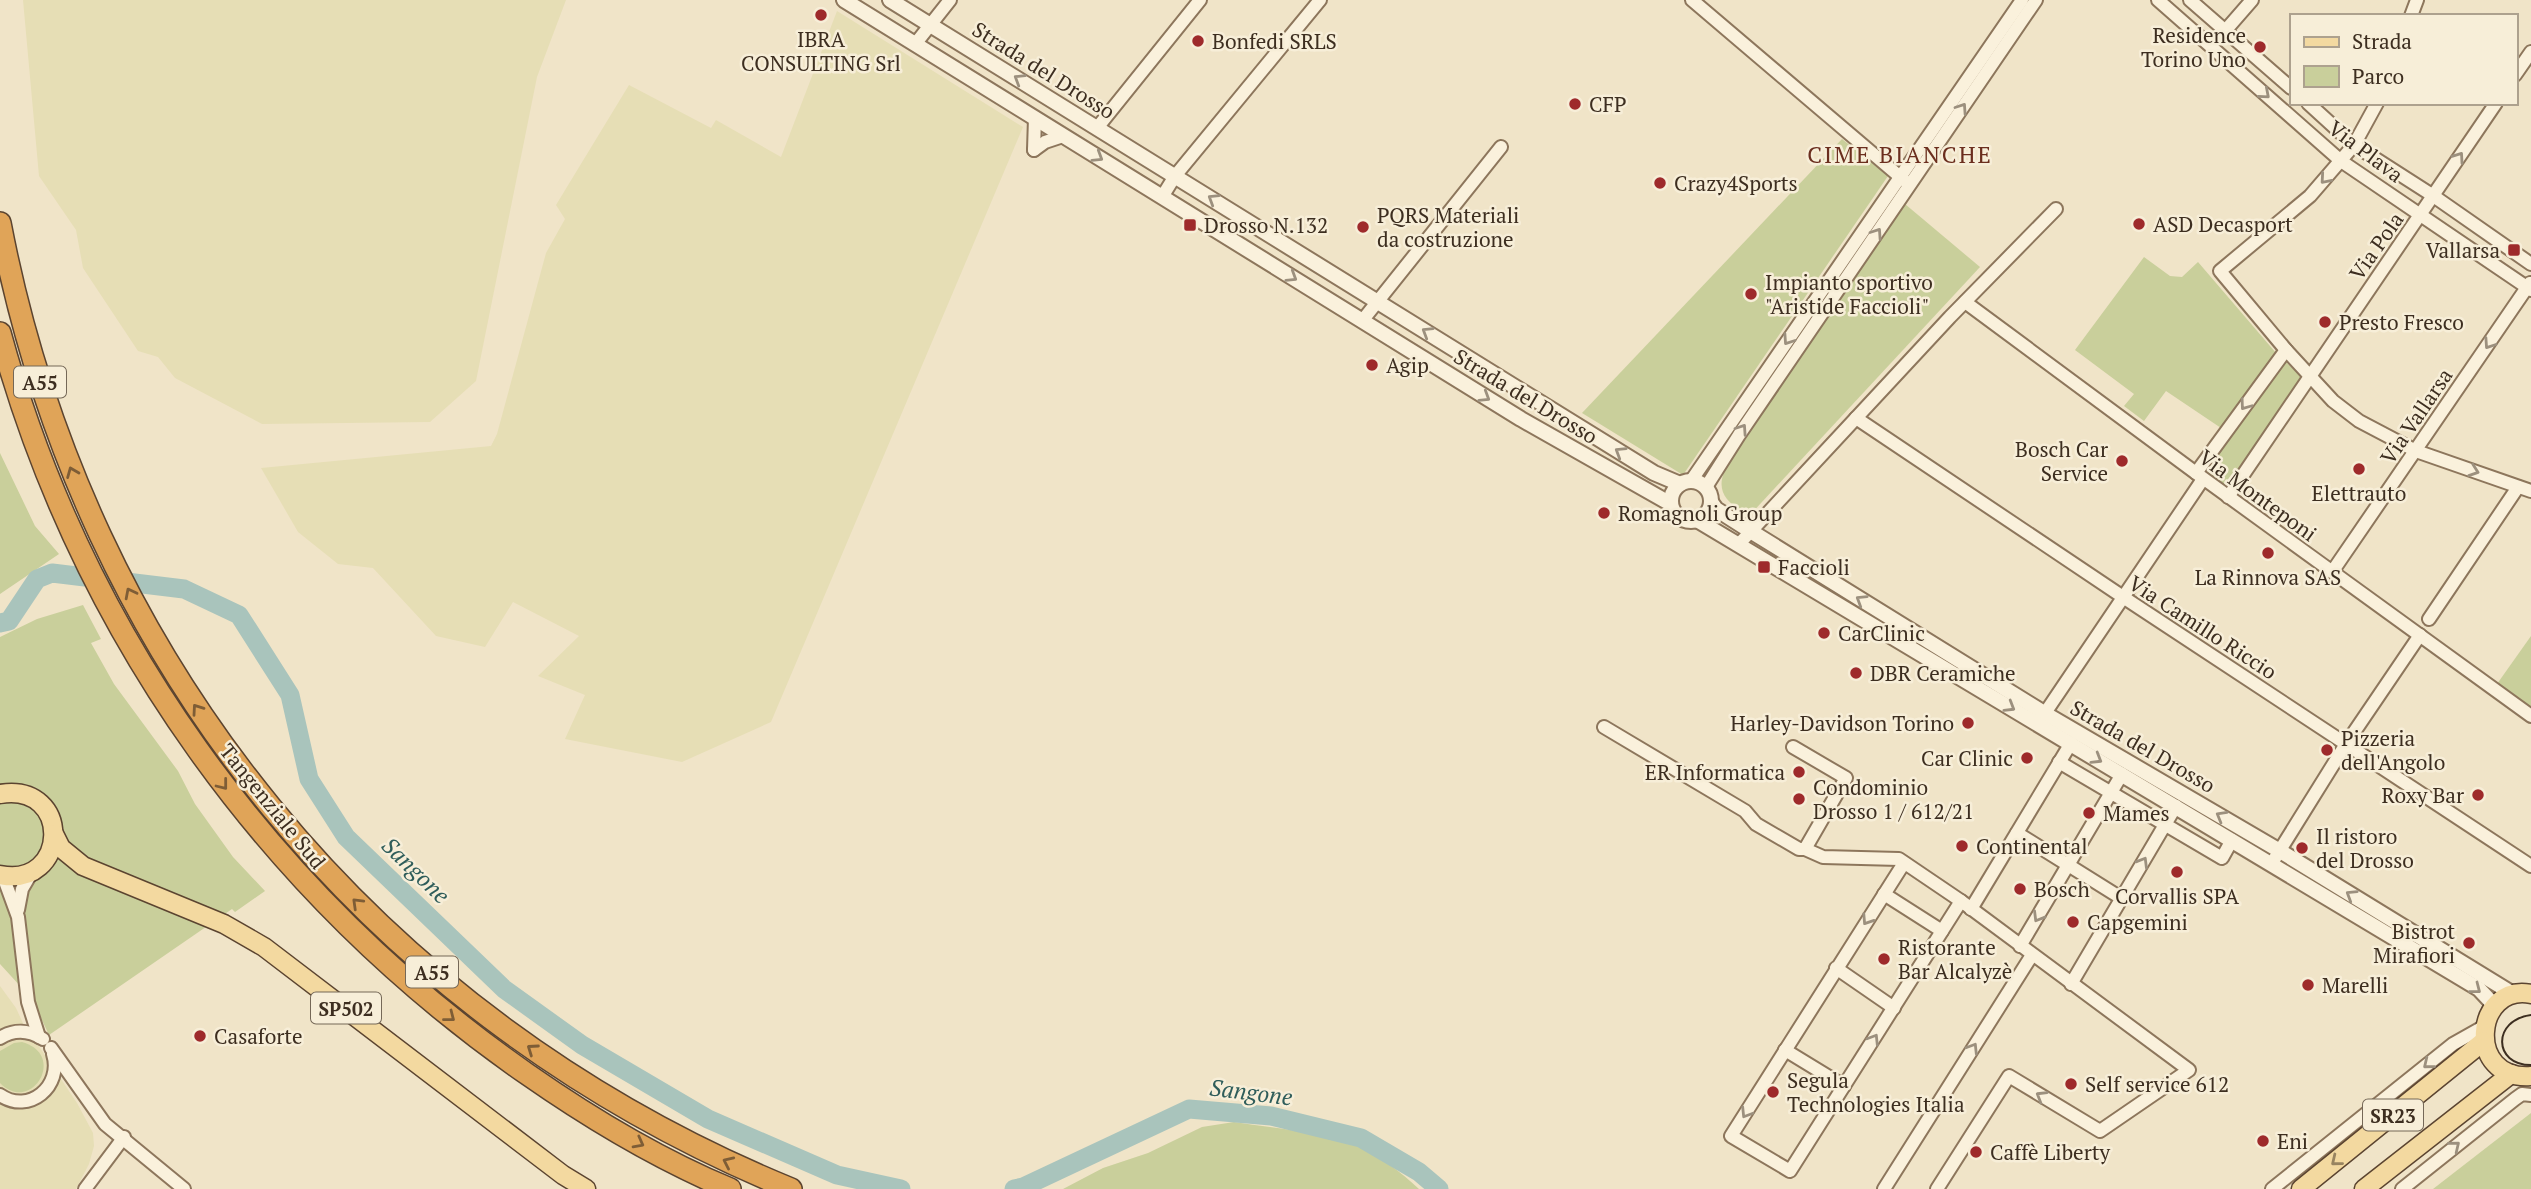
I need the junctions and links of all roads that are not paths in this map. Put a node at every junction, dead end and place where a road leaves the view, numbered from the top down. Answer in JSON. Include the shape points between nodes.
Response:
{"nodes":[{"id":1,"x":890,"y":0,"type":"edge"},
{"id":2,"x":950,"y":0,"type":"edge"},
{"id":3,"x":1200,"y":0,"type":"edge"},
{"id":4,"x":1320,"y":0,"type":"edge"},
{"id":5,"x":1692,"y":0,"type":"edge"},
{"id":6,"x":2022,"y":0,"type":"edge"},
{"id":7,"x":2036,"y":0,"type":"edge"},
{"id":8,"x":2158,"y":0,"type":"edge"},
{"id":9,"x":2190,"y":0,"type":"edge"},
{"id":10,"x":2252,"y":0,"type":"edge"},
{"id":11,"x":852,"y":2,"type":"edge"},
{"id":12,"x":2206,"y":14,"type":"junction"},
{"id":13,"x":930,"y":24,"type":"junction"},
{"id":14,"x":2193,"y":30,"type":"junction"},
{"id":15,"x":2225,"y":31,"type":"junction"},
{"id":16,"x":916,"y":43,"type":"junction"},
{"id":17,"x":2531,"y":52,"type":"edge"},
{"id":18,"x":2517,"y":72,"type":"edge"},
{"id":19,"x":2290,"y":88,"type":"edge"},
{"id":20,"x":2310,"y":105,"type":"edge"},
{"id":21,"x":2376,"y":105,"type":"edge"},
{"id":22,"x":2495,"y":105,"type":"edge"},
{"id":23,"x":1035,"y":118,"type":"junction"},
{"id":24,"x":1097,"y":128,"type":"junction"},
{"id":25,"x":1063,"y":136,"type":"junction"},
{"id":26,"x":2354,"y":145,"type":"junction"},
{"id":27,"x":1501,"y":147,"type":"dead end"},
{"id":28,"x":2341,"y":161,"type":"junction"},
{"id":29,"x":1175,"y":176,"type":"junction"},
{"id":30,"x":1905,"y":181,"type":"junction"},
{"id":31,"x":2432,"y":195,"type":"junction"},
{"id":32,"x":1162,"y":197,"type":"junction"},
{"id":33,"x":2056,"y":209,"type":"dead end"},
{"id":34,"x":2420,"y":215,"type":"junction"},
{"id":35,"x":0,"y":223,"type":"edge"},
{"id":36,"x":2531,"y":264,"type":"edge"},
{"id":37,"x":2530,"y":286,"type":"edge"},
{"id":38,"x":1377,"y":300,"type":"junction"},
{"id":39,"x":1965,"y":302,"type":"junction"},
{"id":40,"x":1362,"y":321,"type":"junction"},
{"id":41,"x":0,"y":333,"type":"edge"},
{"id":42,"x":2286,"y":350,"type":"junction"},
{"id":43,"x":1459,"y":352,"type":"junction"},
{"id":44,"x":1446,"y":373,"type":"junction"},
{"id":45,"x":2310,"y":375,"type":"junction"},
{"id":46,"x":1856,"y":418,"type":"junction"},
{"id":47,"x":2416,"y":451,"type":"junction"},
{"id":48,"x":2199,"y":476,"type":"junction"},
{"id":49,"x":1685,"y":482,"type":"junction"},
{"id":50,"x":1706,"y":487,"type":"junction"},
{"id":51,"x":2525,"y":489,"type":"edge"},
{"id":52,"x":2228,"y":497,"type":"junction"},
{"id":53,"x":1712,"y":502,"type":"junction"},
{"id":54,"x":1671,"y":504,"type":"junction"},
{"id":55,"x":1697,"y":520,"type":"junction"},
{"id":56,"x":1752,"y":532,"type":"junction"},
{"id":57,"x":1739,"y":544,"type":"junction"},
{"id":58,"x":2332,"y":572,"type":"junction"},
{"id":59,"x":2123,"y":597,"type":"junction"},
{"id":60,"x":2429,"y":619,"type":"dead end"},
{"id":61,"x":2420,"y":635,"type":"junction"},
{"id":62,"x":2531,"y":716,"type":"edge"},
{"id":63,"x":2041,"y":718,"type":"junction"},
{"id":64,"x":1605,"y":727,"type":"dead end"},
{"id":65,"x":2071,"y":743,"type":"junction"},
{"id":66,"x":2346,"y":744,"type":"junction"},
{"id":67,"x":1793,"y":747,"type":"dead end"},
{"id":68,"x":2059,"y":762,"type":"junction"},
{"id":69,"x":2122,"y":774,"type":"junction"},
{"id":70,"x":2111,"y":793,"type":"junction"},
{"id":71,"x":0,"y":794,"type":"edge"},
{"id":72,"x":2176,"y":806,"type":"junction"},
{"id":73,"x":2166,"y":824,"type":"junction"},
{"id":74,"x":54,"y":834,"type":"junction"},
{"id":75,"x":2017,"y":834,"type":"junction"},
{"id":76,"x":2232,"y":839,"type":"junction"},
{"id":77,"x":1805,"y":849,"type":"junction"},
{"id":78,"x":2276,"y":857,"type":"junction"},
{"id":79,"x":1904,"y":863,"type":"junction"},
{"id":80,"x":83,"y":866,"type":"junction"},
{"id":81,"x":2068,"y":866,"type":"junction"},
{"id":82,"x":2531,"y":866,"type":"edge"},
{"id":83,"x":36,"y":870,"type":"junction"},
{"id":84,"x":1,"y":876,"type":"edge"},
{"id":85,"x":1884,"y":894,"type":"junction"},
{"id":86,"x":2121,"y":898,"type":"junction"},
{"id":87,"x":1962,"y":908,"type":"junction"},
{"id":88,"x":18,"y":917,"type":"junction"},
{"id":89,"x":1942,"y":931,"type":"junction"},
{"id":90,"x":2020,"y":946,"type":"junction"},
{"id":91,"x":2032,"y":955,"type":"junction"},
{"id":92,"x":1836,"y":968,"type":"junction"},
{"id":93,"x":2071,"y":984,"type":"junction"},
{"id":94,"x":2525,"y":992,"type":"edge"},
{"id":95,"x":2495,"y":1006,"type":"junction"},
{"id":96,"x":1894,"y":1008,"type":"junction"},
{"id":97,"x":2484,"y":1034,"type":"junction"},
{"id":98,"x":39,"y":1037,"type":"junction"},
{"id":99,"x":0,"y":1038,"type":"edge"},
{"id":100,"x":51,"y":1048,"type":"junction"},
{"id":101,"x":1785,"y":1049,"type":"junction"},
{"id":102,"x":2511,"y":1074,"type":"junction"},
{"id":103,"x":2531,"y":1076,"type":"edge"},
{"id":104,"x":1844,"y":1086,"type":"junction"},
{"id":105,"x":0,"y":1095,"type":"edge"},
{"id":106,"x":2531,"y":1095,"type":"edge"},
{"id":107,"x":2339,"y":1136,"type":"junction"},
{"id":108,"x":124,"y":1138,"type":"junction"},
{"id":109,"x":2359,"y":1142,"type":"junction"},
{"id":110,"x":85,"y":1189,"type":"edge"},
{"id":111,"x":184,"y":1189,"type":"edge"},
{"id":112,"x":586,"y":1189,"type":"edge"},
{"id":113,"x":730,"y":1189,"type":"edge"},
{"id":114,"x":791,"y":1189,"type":"edge"},
{"id":115,"x":1884,"y":1189,"type":"edge"},
{"id":116,"x":1937,"y":1189,"type":"edge"},
{"id":117,"x":2272,"y":1189,"type":"edge"},
{"id":118,"x":2301,"y":1189,"type":"edge"},
{"id":119,"x":2364,"y":1189,"type":"edge"},
{"id":120,"x":2402,"y":1189,"type":"edge"}],
"edges":[{"from":1,"to":13,"type":"street","name":"Strada del Drosso"},
{"from":2,"to":13,"type":"street"},
{"from":3,"to":24,"type":"street"},
{"from":4,"to":29,"type":"street"},
{"from":5,"to":30,"type":"street"},
{"from":6,"to":30,"type":"street"},
{"from":30,"to":7,"type":"street","one_way":true},
{"from":8,"to":14,"type":"street","name":"Via Plava"},
{"from":9,"to":12,"type":"street"},
{"from":10,"to":15,"type":"street"},
{"from":11,"to":16,"type":"street","name":"Strada del Drosso"},
{"from":12,"to":14,"type":"street"},
{"from":12,"to":15,"type":"street"},
{"from":13,"to":16,"type":"street"},
{"from":24,"to":13,"type":"street","name":"Strada del Drosso","one_way":true},
{"from":14,"to":28,"type":"street","name":"Via Plava","one_way":true},
{"from":15,"to":19,"type":"street"},
{"from":16,"to":23,"type":"street","name":"Strada del Drosso"},
{"from":17,"to":18,"type":"street"},
{"from":20,"to":26,"type":"street","name":"Via Plava"},
{"from":21,"to":26,"type":"street"},
{"from":31,"to":22,"type":"street","name":"Via Pola","one_way":true},
{"from":23,"to":25,"type":"street","name":"Strada del Drosso"},
{"from":23,"to":25,"type":"street","via":[[1034,150]]},
{"from":24,"to":29,"type":"street","name":"Strada del Drosso"},
{"from":25,"to":32,"type":"street","name":"Strada del Drosso","one_way":true},
{"from":26,"to":28,"type":"street"},
{"from":26,"to":31,"type":"street","name":"Via Plava"},
{"from":27,"to":38,"type":"street"},
{"from":28,"to":34,"type":"street","name":"Via Plava"},
{"from":28,"to":42,"type":"street","one_way":true,"via":[[2310,196],[2220,271]]},
{"from":29,"to":32,"type":"street"},
{"from":38,"to":29,"type":"street","name":"Strada del Drosso","one_way":true},
{"from":30,"to":49,"type":"street","one_way":true},
{"from":50,"to":30,"type":"street","one_way":true},
{"from":31,"to":34,"type":"street","name":"Via Pola"},
{"from":31,"to":36,"type":"street","name":"Via Plava"},
{"from":32,"to":40,"type":"street","name":"Strada del Drosso","one_way":true},
{"from":33,"to":39,"type":"street"},
{"from":34,"to":37,"type":"street","name":"Via Plava"},
{"from":34,"to":45,"type":"street","name":"Via Pola"},
{"from":114,"to":35,"type":"highway","name":"Tangenziale Sud","number":"A55","one_way":true,"via":[[696,1147],[604,1097],[515,1037],[450,988],[349,896],[271,808],[195,706],[78,488],[50,416],[12,284]]},
{"from":37,"to":47,"type":"street","name":"Via Vallarsa","one_way":true},
{"from":38,"to":40,"type":"street"},
{"from":43,"to":38,"type":"street","name":"Strada del Drosso","one_way":true},
{"from":39,"to":46,"type":"street"},
{"from":39,"to":48,"type":"street","name":"Via Monteponi"},
{"from":40,"to":44,"type":"street","name":"Strada del Drosso"},
{"from":41,"to":113,"type":"highway","name":"Tangenziale Sud","number":"A55","one_way":true,"via":[[41,461],[131,647],[201,756],[289,866],[346,926],[449,1017],[557,1095]]},
{"from":42,"to":45,"type":"street"},
{"from":42,"to":48,"type":"street","one_way":true},
{"from":43,"to":44,"type":"street"},
{"from":49,"to":43,"type":"street","name":"Strada del Drosso","one_way":true,"via":[[1654,473]]},
{"from":44,"to":54,"type":"street","name":"Strada del Drosso","one_way":true},
{"from":45,"to":47,"type":"street","via":[[2359,421]]},
{"from":45,"to":52,"type":"street","name":"Via Pola"},
{"from":46,"to":56,"type":"street"},
{"from":46,"to":59,"type":"street","name":"Via Camillo Riccio"},
{"from":47,"to":51,"type":"street","one_way":true},
{"from":47,"to":58,"type":"street","name":"Via Vallarsa"},
{"from":48,"to":52,"type":"street","name":"Via Monteponi"},
{"from":48,"to":59,"type":"street"},
{"from":49,"to":50,"type":"street"},
{"from":49,"to":54,"type":"street","via":[[1672,493]]},
{"from":50,"to":53,"type":"street"},
{"from":51,"to":60,"type":"street"},
{"from":52,"to":58,"type":"street","name":"Via Monteponi"},
{"from":53,"to":55,"type":"street","via":[[1707,514]]},
{"from":53,"to":56,"type":"street","name":"Strada del Drosso"},
{"from":54,"to":55,"type":"street","via":[[1681,518]]},
{"from":55,"to":57,"type":"street","name":"Strada del Drosso"},
{"from":56,"to":57,"type":"street"},
{"from":63,"to":56,"type":"street","name":"Strada del Drosso","one_way":true},
{"from":57,"to":63,"type":"street","name":"Strada del Drosso","one_way":true},
{"from":58,"to":61,"type":"street","name":"Via Monteponi"},
{"from":59,"to":63,"type":"street"},
{"from":59,"to":66,"type":"street","name":"Via Camillo Riccio"},
{"from":61,"to":62,"type":"street","name":"Via Monteponi"},
{"from":61,"to":66,"type":"street"},
{"from":63,"to":65,"type":"street","name":"Strada del Drosso"},
{"from":78,"to":63,"type":"street","name":"Strada del Drosso","one_way":true},
{"from":64,"to":77,"type":"street","via":[[1745,811],[1762,827]]},
{"from":65,"to":68,"type":"street","name":"Strada del Drosso"},
{"from":65,"to":69,"type":"street","name":"Strada del Drosso","one_way":true},
{"from":66,"to":78,"type":"street"},
{"from":66,"to":82,"type":"street","name":"Via Camillo Riccio"},
{"from":67,"to":77,"type":"street","via":[[1846,778]]},
{"from":68,"to":70,"type":"street"},
{"from":68,"to":75,"type":"street","name":"Strada del Drosso"},
{"from":69,"to":70,"type":"street","name":"Strada del Drosso"},
{"from":69,"to":72,"type":"street","name":"Strada del Drosso"},
{"from":70,"to":73,"type":"street"},
{"from":70,"to":81,"type":"street","name":"Strada del Drosso"},
{"from":71,"to":74,"type":"main road","number":"SP502","via":[[22,794],[41,804]]},
{"from":72,"to":73,"type":"street","name":"Strada del Drosso"},
{"from":72,"to":76,"type":"street","name":"Strada del Drosso"},
{"from":73,"to":76,"type":"street","via":[[2222,858]]},
{"from":86,"to":73,"type":"street","name":"Strada del Drosso","one_way":true},
{"from":74,"to":80,"type":"main road","number":"SP502","via":[[61,848]]},
{"from":74,"to":83,"type":"main road","via":[[52,849]]},
{"from":75,"to":81,"type":"street"},
{"from":75,"to":87,"type":"street","name":"Strada del Drosso"},
{"from":76,"to":78,"type":"street","name":"Strada del Drosso"},
{"from":77,"to":79,"type":"street","via":[[1823,857],[1895,858]]},
{"from":94,"to":78,"type":"street","name":"Strada del Drosso","one_way":true},
{"from":78,"to":95,"type":"street","name":"Strada del Drosso","one_way":true,"via":[[2479,989]]},
{"from":79,"to":85,"type":"street"},
{"from":79,"to":87,"type":"street"},
{"from":80,"to":83,"type":"main road","number":"SP502"},
{"from":80,"to":112,"type":"main road","number":"SP502","via":[[248,937]]},
{"from":81,"to":86,"type":"street"},
{"from":81,"to":90,"type":"street","name":"Strada del Drosso","one_way":true},
{"from":83,"to":84,"type":"main road","number":"SP502","via":[[23,876]]},
{"from":83,"to":88,"type":"street","via":[[22,888]]},
{"from":84,"to":88,"type":"street"},
{"from":85,"to":89,"type":"street"},
{"from":85,"to":92,"type":"street","one_way":true},
{"from":86,"to":93,"type":"street","name":"Strada del Drosso"},
{"from":87,"to":89,"type":"street","name":"Strada del Drosso"},
{"from":87,"to":90,"type":"street"},
{"from":88,"to":98,"type":"street","via":[[28,1002]]},
{"from":89,"to":96,"type":"street","name":"Strada del Drosso"},
{"from":90,"to":91,"type":"street"},
{"from":91,"to":93,"type":"street"},
{"from":115,"to":91,"type":"street","one_way":true},
{"from":92,"to":96,"type":"street"},
{"from":92,"to":101,"type":"street"},
{"from":93,"to":116,"type":"street","one_way":true,"via":[[2189,1070],[2100,1131],[2008,1076]]},
{"from":94,"to":95,"type":"main road","number":"SR23"},
{"from":95,"to":97,"type":"main road","number":"SR23"},
{"from":104,"to":96,"type":"street","name":"Strada del Drosso","one_way":true},
{"from":97,"to":102,"type":"main road","via":[[2488,1054]]},
{"from":97,"to":107,"type":"street","one_way":true,"via":[[2453,1044]]},
{"from":97,"to":109,"type":"main road","number":"SR23"},
{"from":98,"to":99,"type":"street","via":[[16,1032]]},
{"from":98,"to":100,"type":"street"},
{"from":100,"to":105,"type":"street","via":[[55,1073],[45,1092],[25,1101]]},
{"from":100,"to":108,"type":"street","via":[[105,1124]]},
{"from":101,"to":104,"type":"street"},
{"from":101,"to":104,"type":"street","name":"Strada del Drosso","one_way":true,"via":[[1731,1136],[1790,1171]]},
{"from":102,"to":103,"type":"main road"},
{"from":102,"to":119,"type":"main road","number":"SR23"},
{"from":120,"to":106,"type":"street","one_way":true,"via":[[2515,1099]]},
{"from":107,"to":109,"type":"street"},
{"from":107,"to":117,"type":"street"},
{"from":108,"to":110,"type":"street"},
{"from":108,"to":111,"type":"street"},
{"from":109,"to":118,"type":"main road","number":"SR23","one_way":true}]}
